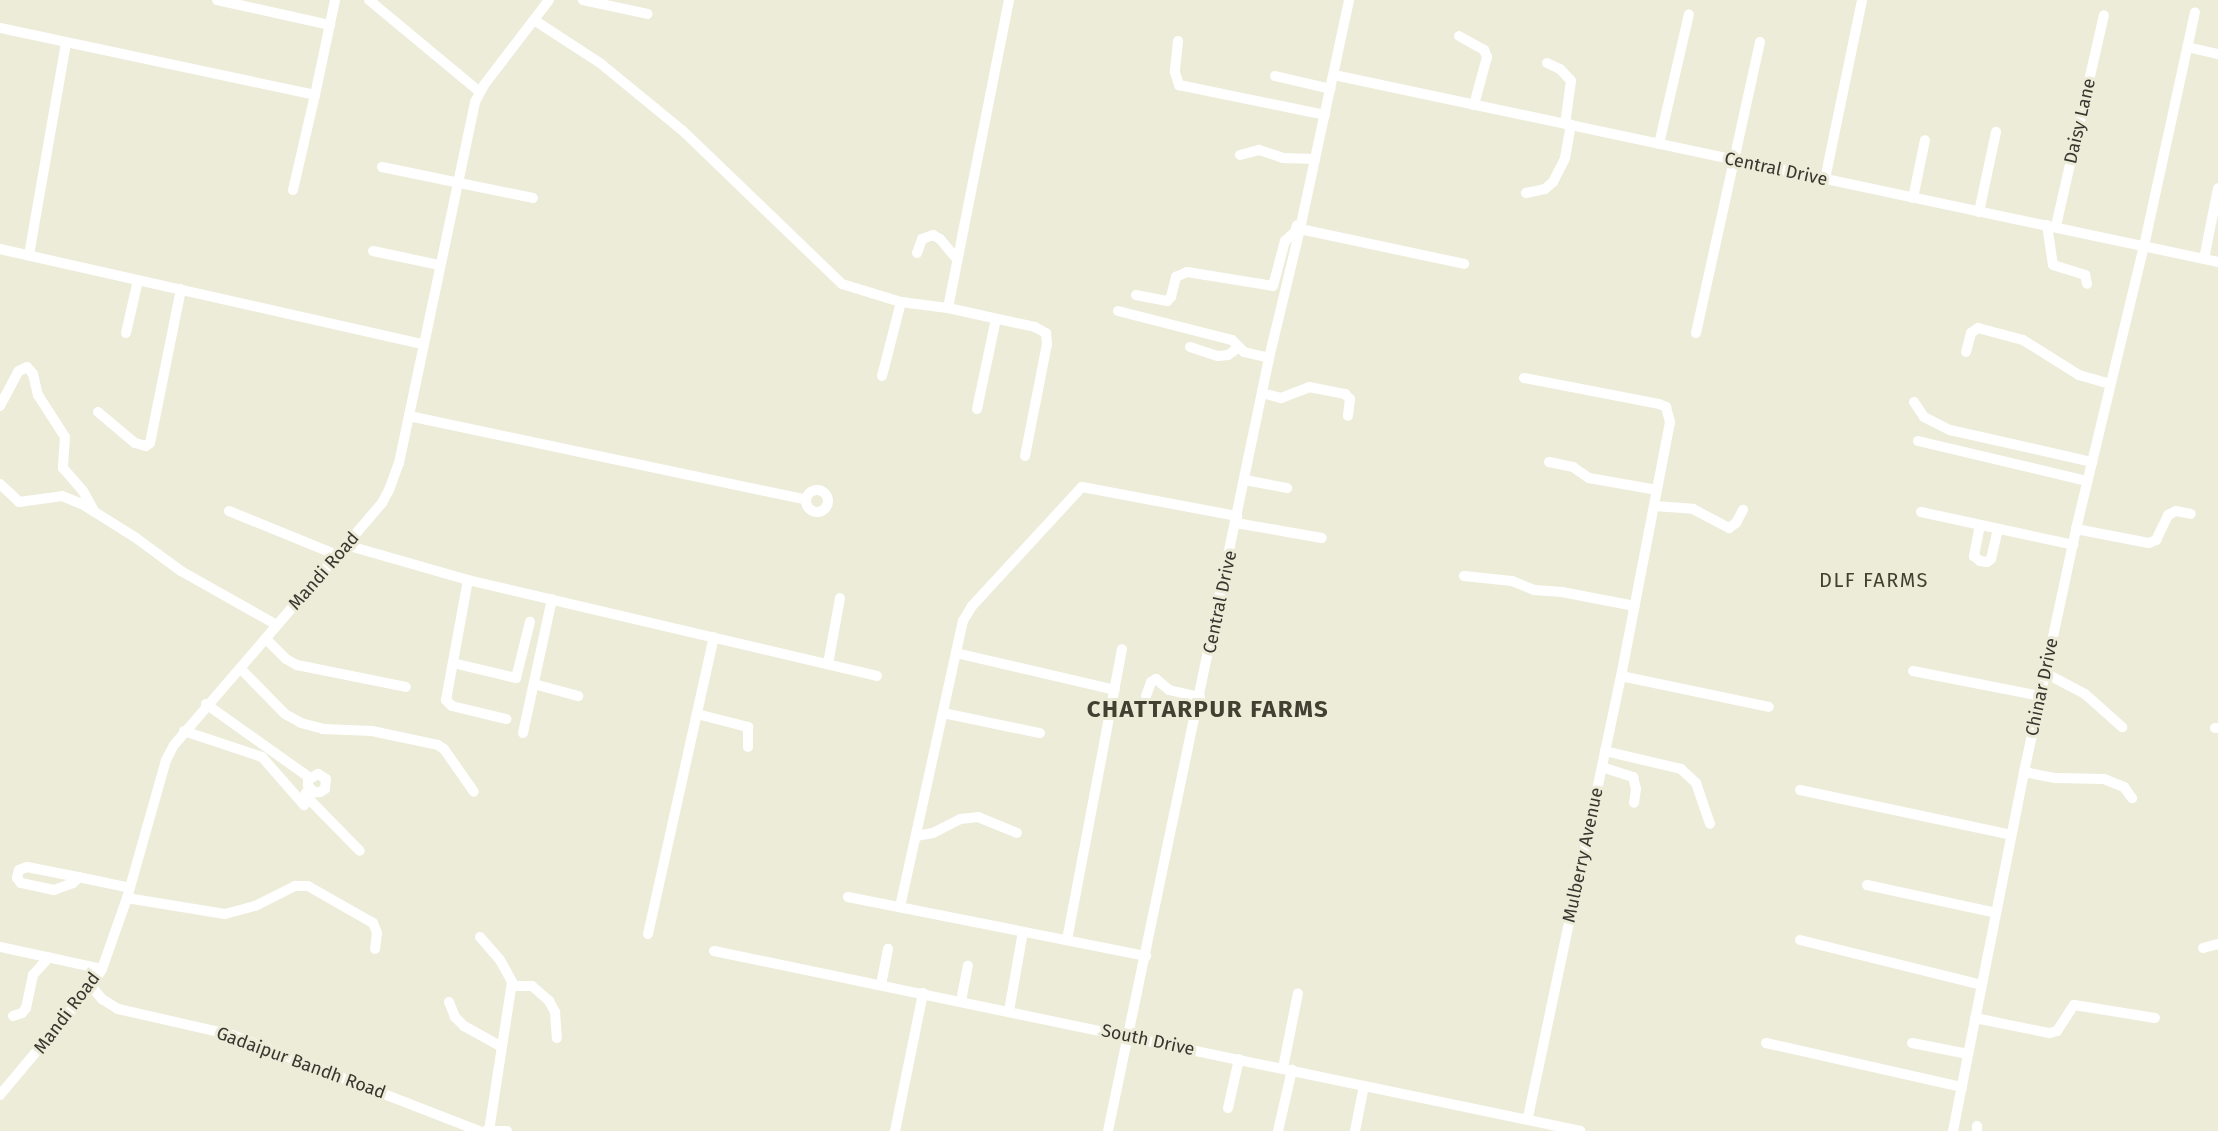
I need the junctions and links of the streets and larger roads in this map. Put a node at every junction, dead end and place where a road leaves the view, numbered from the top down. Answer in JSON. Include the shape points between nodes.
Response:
{"nodes":[{"id":1,"x":217,"y":0,"type":"edge"},
{"id":2,"x":335,"y":0,"type":"edge"},
{"id":3,"x":369,"y":0,"type":"edge"},
{"id":4,"x":549,"y":0,"type":"edge"},
{"id":5,"x":583,"y":0,"type":"edge"},
{"id":6,"x":1009,"y":0,"type":"edge"},
{"id":7,"x":1349,"y":0,"type":"edge"},
{"id":8,"x":1862,"y":0,"type":"edge"},
{"id":9,"x":2195,"y":12,"type":"dead end"},
{"id":10,"x":648,"y":14,"type":"dead end"},
{"id":11,"x":1689,"y":14,"type":"dead end"},
{"id":12,"x":2104,"y":15,"type":"dead end"},
{"id":13,"x":534,"y":20,"type":"junction"},
{"id":14,"x":330,"y":25,"type":"junction"},
{"id":15,"x":0,"y":28,"type":"edge"},
{"id":16,"x":1459,"y":36,"type":"dead end"},
{"id":17,"x":1178,"y":41,"type":"dead end"},
{"id":18,"x":66,"y":42,"type":"junction"},
{"id":19,"x":1760,"y":42,"type":"dead end"},
{"id":20,"x":2187,"y":47,"type":"junction"},
{"id":21,"x":2218,"y":54,"type":"edge"},
{"id":22,"x":1547,"y":63,"type":"dead end"},
{"id":23,"x":1334,"y":75,"type":"junction"},
{"id":24,"x":1275,"y":76,"type":"dead end"},
{"id":25,"x":1331,"y":89,"type":"junction"},
{"id":26,"x":480,"y":92,"type":"junction"},
{"id":27,"x":315,"y":95,"type":"junction"},
{"id":28,"x":1474,"y":105,"type":"junction"},
{"id":29,"x":1325,"y":115,"type":"junction"},
{"id":30,"x":1568,"y":124,"type":"junction"},
{"id":31,"x":1996,"y":132,"type":"dead end"},
{"id":32,"x":1925,"y":140,"type":"dead end"},
{"id":33,"x":1659,"y":144,"type":"junction"},
{"id":34,"x":1240,"y":155,"type":"dead end"},
{"id":35,"x":1316,"y":159,"type":"junction"},
{"id":36,"x":1734,"y":160,"type":"junction"},
{"id":37,"x":382,"y":168,"type":"dead end"},
{"id":38,"x":1825,"y":179,"type":"junction"},
{"id":39,"x":456,"y":184,"type":"junction"},
{"id":40,"x":2218,"y":188,"type":"edge"},
{"id":41,"x":293,"y":190,"type":"dead end"},
{"id":42,"x":1526,"y":193,"type":"dead end"},
{"id":43,"x":533,"y":198,"type":"dead end"},
{"id":44,"x":1913,"y":198,"type":"junction"},
{"id":45,"x":1304,"y":210,"type":"junction"},
{"id":46,"x":1980,"y":212,"type":"junction"},
{"id":47,"x":2052,"y":226,"type":"junction"},
{"id":48,"x":1300,"y":229,"type":"junction"},
{"id":49,"x":2144,"y":246,"type":"junction"},
{"id":50,"x":0,"y":249,"type":"edge"},
{"id":51,"x":373,"y":251,"type":"dead end"},
{"id":52,"x":917,"y":253,"type":"dead end"},
{"id":53,"x":28,"y":255,"type":"junction"},
{"id":54,"x":956,"y":258,"type":"junction"},
{"id":55,"x":2204,"y":259,"type":"junction"},
{"id":56,"x":2218,"y":262,"type":"edge"},
{"id":57,"x":1464,"y":264,"type":"dead end"},
{"id":58,"x":439,"y":265,"type":"junction"},
{"id":59,"x":138,"y":280,"type":"junction"},
{"id":60,"x":2087,"y":284,"type":"dead end"},
{"id":61,"x":181,"y":289,"type":"junction"},
{"id":62,"x":1136,"y":296,"type":"dead end"},
{"id":63,"x":901,"y":302,"type":"junction"},
{"id":64,"x":948,"y":308,"type":"junction"},
{"id":65,"x":1118,"y":310,"type":"dead end"},
{"id":66,"x":996,"y":319,"type":"junction"},
{"id":67,"x":126,"y":333,"type":"dead end"},
{"id":68,"x":1696,"y":333,"type":"dead end"},
{"id":69,"x":422,"y":344,"type":"junction"},
{"id":70,"x":1190,"y":347,"type":"dead end"},
{"id":71,"x":1238,"y":348,"type":"junction"},
{"id":72,"x":1966,"y":352,"type":"dead end"},
{"id":73,"x":1269,"y":358,"type":"junction"},
{"id":74,"x":882,"y":376,"type":"dead end"},
{"id":75,"x":1524,"y":378,"type":"dead end"},
{"id":76,"x":2110,"y":384,"type":"junction"},
{"id":77,"x":1262,"y":393,"type":"junction"},
{"id":78,"x":2,"y":399,"type":"edge"},
{"id":79,"x":1914,"y":402,"type":"dead end"},
{"id":80,"x":977,"y":409,"type":"dead end"},
{"id":81,"x":98,"y":412,"type":"dead end"},
{"id":82,"x":409,"y":416,"type":"junction"},
{"id":83,"x":1348,"y":416,"type":"dead end"},
{"id":84,"x":1918,"y":441,"type":"dead end"},
{"id":85,"x":1025,"y":456,"type":"dead end"},
{"id":86,"x":1549,"y":462,"type":"dead end"},
{"id":87,"x":2092,"y":462,"type":"junction"},
{"id":88,"x":1245,"y":480,"type":"junction"},
{"id":89,"x":2087,"y":481,"type":"junction"},
{"id":90,"x":0,"y":484,"type":"edge"},
{"id":91,"x":1287,"y":488,"type":"dead end"},
{"id":92,"x":1657,"y":490,"type":"junction"},
{"id":93,"x":806,"y":500,"type":"dead end"},
{"id":94,"x":1654,"y":507,"type":"junction"},
{"id":95,"x":1743,"y":510,"type":"dead end"},
{"id":96,"x":94,"y":511,"type":"junction"},
{"id":97,"x":229,"y":511,"type":"dead end"},
{"id":98,"x":1921,"y":512,"type":"dead end"},
{"id":99,"x":2191,"y":514,"type":"dead end"},
{"id":100,"x":1237,"y":519,"type":"junction"},
{"id":101,"x":1980,"y":525,"type":"junction"},
{"id":102,"x":1998,"y":529,"type":"junction"},
{"id":103,"x":2076,"y":529,"type":"junction"},
{"id":104,"x":1322,"y":538,"type":"dead end"},
{"id":105,"x":346,"y":545,"type":"junction"},
{"id":106,"x":2073,"y":545,"type":"junction"},
{"id":107,"x":337,"y":555,"type":"junction"},
{"id":108,"x":1464,"y":576,"type":"dead end"},
{"id":109,"x":468,"y":580,"type":"junction"},
{"id":110,"x":840,"y":598,"type":"dead end"},
{"id":111,"x":552,"y":599,"type":"junction"},
{"id":112,"x":1635,"y":606,"type":"junction"},
{"id":113,"x":530,"y":622,"type":"dead end"},
{"id":114,"x":277,"y":625,"type":"junction"},
{"id":115,"x":714,"y":637,"type":"junction"},
{"id":116,"x":266,"y":639,"type":"junction"},
{"id":117,"x":1122,"y":649,"type":"dead end"},
{"id":118,"x":957,"y":653,"type":"junction"},
{"id":119,"x":453,"y":663,"type":"junction"},
{"id":120,"x":828,"y":664,"type":"junction"},
{"id":121,"x":240,"y":668,"type":"junction"},
{"id":122,"x":1913,"y":671,"type":"dead end"},
{"id":123,"x":2045,"y":673,"type":"junction"},
{"id":124,"x":876,"y":676,"type":"dead end"},
{"id":125,"x":1621,"y":676,"type":"junction"},
{"id":126,"x":534,"y":684,"type":"junction"},
{"id":127,"x":406,"y":687,"type":"dead end"},
{"id":128,"x":1115,"y":690,"type":"junction"},
{"id":129,"x":578,"y":696,"type":"dead end"},
{"id":130,"x":1146,"y":696,"type":"dead end"},
{"id":131,"x":2040,"y":696,"type":"junction"},
{"id":132,"x":1200,"y":697,"type":"junction"},
{"id":133,"x":206,"y":704,"type":"junction"},
{"id":134,"x":1768,"y":707,"type":"dead end"},
{"id":135,"x":943,"y":713,"type":"junction"},
{"id":136,"x":697,"y":714,"type":"junction"},
{"id":137,"x":507,"y":719,"type":"dead end"},
{"id":138,"x":2122,"y":727,"type":"dead end"},
{"id":139,"x":184,"y":731,"type":"junction"},
{"id":140,"x":523,"y":733,"type":"dead end"},
{"id":141,"x":1040,"y":733,"type":"dead end"},
{"id":142,"x":748,"y":747,"type":"dead end"},
{"id":143,"x":1605,"y":751,"type":"junction"},
{"id":144,"x":1602,"y":767,"type":"junction"},
{"id":145,"x":2024,"y":772,"type":"junction"},
{"id":146,"x":310,"y":778,"type":"junction"},
{"id":147,"x":1800,"y":790,"type":"dead end"},
{"id":148,"x":314,"y":792,"type":"junction"},
{"id":149,"x":474,"y":792,"type":"dead end"},
{"id":150,"x":2132,"y":798,"type":"dead end"},
{"id":151,"x":1634,"y":803,"type":"dead end"},
{"id":152,"x":304,"y":805,"type":"dead end"},
{"id":153,"x":1710,"y":824,"type":"dead end"},
{"id":154,"x":1017,"y":833,"type":"dead end"},
{"id":155,"x":916,"y":836,"type":"junction"},
{"id":156,"x":2011,"y":836,"type":"junction"},
{"id":157,"x":360,"y":851,"type":"dead end"},
{"id":158,"x":79,"y":878,"type":"junction"},
{"id":159,"x":1867,"y":885,"type":"dead end"},
{"id":160,"x":128,"y":893,"type":"junction"},
{"id":161,"x":848,"y":897,"type":"dead end"},
{"id":162,"x":900,"y":907,"type":"junction"},
{"id":163,"x":1996,"y":913,"type":"junction"},
{"id":164,"x":1023,"y":932,"type":"junction"},
{"id":165,"x":648,"y":933,"type":"dead end"},
{"id":166,"x":480,"y":937,"type":"dead end"},
{"id":167,"x":1067,"y":940,"type":"junction"},
{"id":168,"x":1800,"y":940,"type":"dead end"},
{"id":169,"x":2218,"y":944,"type":"edge"},
{"id":170,"x":0,"y":946,"type":"edge"},
{"id":171,"x":2203,"y":948,"type":"dead end"},
{"id":172,"x":375,"y":949,"type":"dead end"},
{"id":173,"x":888,"y":949,"type":"dead end"},
{"id":174,"x":714,"y":951,"type":"dead end"},
{"id":175,"x":1146,"y":956,"type":"junction"},
{"id":176,"x":49,"y":957,"type":"junction"},
{"id":177,"x":968,"y":966,"type":"dead end"},
{"id":178,"x":102,"y":969,"type":"junction"},
{"id":179,"x":882,"y":985,"type":"junction"},
{"id":180,"x":1982,"y":985,"type":"junction"},
{"id":181,"x":91,"y":986,"type":"junction"},
{"id":182,"x":512,"y":986,"type":"junction"},
{"id":183,"x":923,"y":993,"type":"junction"},
{"id":184,"x":1298,"y":993,"type":"dead end"},
{"id":185,"x":961,"y":1001,"type":"junction"},
{"id":186,"x":449,"y":1002,"type":"dead end"},
{"id":187,"x":1009,"y":1011,"type":"junction"},
{"id":188,"x":13,"y":1016,"type":"dead end"},
{"id":189,"x":1975,"y":1018,"type":"junction"},
{"id":190,"x":2156,"y":1018,"type":"dead end"},
{"id":191,"x":1129,"y":1035,"type":"junction"},
{"id":192,"x":557,"y":1038,"type":"dead end"},
{"id":193,"x":1766,"y":1043,"type":"dead end"},
{"id":194,"x":1912,"y":1043,"type":"dead end"},
{"id":195,"x":502,"y":1047,"type":"junction"},
{"id":196,"x":1968,"y":1054,"type":"junction"},
{"id":197,"x":1239,"y":1059,"type":"junction"},
{"id":198,"x":1287,"y":1069,"type":"junction"},
{"id":199,"x":1364,"y":1086,"type":"junction"},
{"id":200,"x":1962,"y":1088,"type":"junction"},
{"id":201,"x":0,"y":1095,"type":"edge"},
{"id":202,"x":1228,"y":1108,"type":"dead end"},
{"id":203,"x":1527,"y":1119,"type":"junction"},
{"id":204,"x":489,"y":1130,"type":"edge"},
{"id":205,"x":479,"y":1131,"type":"edge"},
{"id":206,"x":485,"y":1131,"type":"edge"},
{"id":207,"x":507,"y":1131,"type":"edge"},
{"id":208,"x":895,"y":1131,"type":"edge"},
{"id":209,"x":1108,"y":1131,"type":"edge"},
{"id":210,"x":1278,"y":1131,"type":"edge"},
{"id":211,"x":1355,"y":1131,"type":"edge"},
{"id":212,"x":1581,"y":1131,"type":"edge"},
{"id":213,"x":1953,"y":1131,"type":"edge"}],
"edges":[{"from":1,"to":14,"type":"street"},
{"from":2,"to":14,"type":"street"},
{"from":3,"to":26,"type":"street"},
{"from":4,"to":13,"type":"street","name":"Mandi Road"},
{"from":5,"to":10,"type":"street"},
{"from":6,"to":54,"type":"street"},
{"from":7,"to":23,"type":"street","name":"Central Drive"},
{"from":8,"to":38,"type":"street"},
{"from":9,"to":20,"type":"street","name":"Chinar Drive"},
{"from":11,"to":33,"type":"street"},
{"from":12,"to":47,"type":"street","name":"Daisy Lane"},
{"from":13,"to":26,"type":"street","name":"Mandi Road"},
{"from":13,"to":63,"type":"street","via":[[580,48],[683,131],[836,280]]},
{"from":14,"to":27,"type":"street"},
{"from":15,"to":18,"type":"street"},
{"from":16,"to":28,"type":"street","via":[[1484,50],[1487,57]]},
{"from":17,"to":29,"type":"street","via":[[1175,72],[1179,85]]},
{"from":18,"to":27,"type":"street"},
{"from":18,"to":53,"type":"street"},
{"from":19,"to":36,"type":"street"},
{"from":20,"to":21,"type":"street"},
{"from":20,"to":49,"type":"street","name":"Chinar Drive"},
{"from":22,"to":30,"type":"street","via":[[1571,81]]},
{"from":23,"to":25,"type":"street","name":"Central Drive"},
{"from":23,"to":28,"type":"street","name":"Central Drive"},
{"from":24,"to":25,"type":"street"},
{"from":25,"to":29,"type":"street","name":"Central Drive"},
{"from":26,"to":39,"type":"street","name":"Mandi Road"},
{"from":27,"to":41,"type":"street"},
{"from":28,"to":30,"type":"street","name":"Central Drive"},
{"from":29,"to":35,"type":"street","name":"Central Drive"},
{"from":30,"to":33,"type":"street","name":"Central Drive"},
{"from":30,"to":42,"type":"street","via":[[1564,158],[1553,182],[1545,189]]},
{"from":31,"to":46,"type":"street"},
{"from":32,"to":44,"type":"street"},
{"from":33,"to":36,"type":"street","name":"Central Drive"},
{"from":34,"to":35,"type":"street","via":[[1258,150],[1283,158]]},
{"from":35,"to":45,"type":"street","name":"Central Drive"},
{"from":36,"to":38,"type":"street","name":"Central Drive"},
{"from":36,"to":68,"type":"street"},
{"from":37,"to":39,"type":"street"},
{"from":38,"to":44,"type":"street","name":"Central Drive"},
{"from":39,"to":43,"type":"street"},
{"from":39,"to":58,"type":"street","name":"Mandi Road"},
{"from":40,"to":55,"type":"street"},
{"from":44,"to":46,"type":"street","name":"Central Drive"},
{"from":45,"to":48,"type":"street","name":"Central Drive"},
{"from":45,"to":62,"type":"street","via":[[1285,241],[1273,286],[1187,272],[1176,277],[1167,301]]},
{"from":46,"to":47,"type":"street","name":"Central Drive"},
{"from":47,"to":49,"type":"street","name":"Central Drive"},
{"from":47,"to":60,"type":"street","name":"Daisy Lane","via":[[2053,265],[2085,275]]},
{"from":48,"to":57,"type":"street"},
{"from":48,"to":73,"type":"street","name":"Central Drive"},
{"from":49,"to":55,"type":"street","name":"Central Drive"},
{"from":49,"to":76,"type":"street","name":"Chinar Drive"},
{"from":50,"to":53,"type":"street"},
{"from":51,"to":58,"type":"street"},
{"from":52,"to":54,"type":"street","via":[[922,238],[933,235]]},
{"from":53,"to":59,"type":"street"},
{"from":54,"to":64,"type":"street"},
{"from":55,"to":56,"type":"street","name":"Central Drive"},
{"from":58,"to":69,"type":"street","name":"Mandi Road"},
{"from":59,"to":61,"type":"street"},
{"from":59,"to":67,"type":"street"},
{"from":61,"to":69,"type":"street"},
{"from":61,"to":81,"type":"street","via":[[150,443],[135,443]]},
{"from":63,"to":64,"type":"street"},
{"from":63,"to":74,"type":"street"},
{"from":64,"to":66,"type":"street"},
{"from":65,"to":71,"type":"street","via":[[1232,340]]},
{"from":66,"to":80,"type":"street"},
{"from":66,"to":85,"type":"street","via":[[1035,327],[1047,336]]},
{"from":69,"to":82,"type":"street","name":"Mandi Road"},
{"from":70,"to":71,"type":"street","via":[[1218,356],[1228,356]]},
{"from":71,"to":73,"type":"street"},
{"from":72,"to":76,"type":"street","via":[[1971,333],[1978,328],[2023,340],[2079,375]]},
{"from":73,"to":77,"type":"street","name":"Central Drive"},
{"from":75,"to":92,"type":"street","name":"Mulberry Avenue","via":[[1666,407],[1670,422]]},
{"from":76,"to":87,"type":"street","name":"Chinar Drive"},
{"from":77,"to":83,"type":"street","via":[[1281,398],[1309,387],[1345,394],[1350,399]]},
{"from":77,"to":88,"type":"street","name":"Central Drive"},
{"from":78,"to":96,"type":"street","via":[[19,371],[27,367],[33,374],[38,395],[65,437],[63,468]]},
{"from":79,"to":87,"type":"street","via":[[1924,417],[1950,430]]},
{"from":82,"to":93,"type":"street"},
{"from":82,"to":105,"type":"street","name":"Mandi Road","via":[[389,490]]},
{"from":84,"to":89,"type":"street"},
{"from":86,"to":92,"type":"street","via":[[1578,469],[1589,478]]},
{"from":87,"to":89,"type":"street","name":"Chinar Drive"},
{"from":88,"to":91,"type":"street"},
{"from":88,"to":100,"type":"street","name":"Central Drive"},
{"from":89,"to":103,"type":"street","name":"Chinar Drive"},
{"from":90,"to":96,"type":"street","via":[[20,502],[62,496]]},
{"from":92,"to":94,"type":"street","name":"Mulberry Avenue"},
{"from":94,"to":95,"type":"street","via":[[1693,509],[1729,528]]},
{"from":94,"to":112,"type":"street","name":"Mulberry Avenue"},
{"from":96,"to":114,"type":"street","via":[[181,571]]},
{"from":97,"to":107,"type":"street"},
{"from":98,"to":101,"type":"street"},
{"from":99,"to":103,"type":"street","via":[[2168,515],[2156,540],[2149,543]]},
{"from":100,"to":104,"type":"street"},
{"from":100,"to":118,"type":"street","via":[[1082,487],[966,615]]},
{"from":100,"to":132,"type":"street","name":"Central Drive"},
{"from":101,"to":102,"type":"street"},
{"from":101,"to":102,"type":"street","via":[[1974,556],[1980,561],[1991,559]]},
{"from":102,"to":106,"type":"street"},
{"from":103,"to":106,"type":"street","name":"Chinar Drive"},
{"from":105,"to":107,"type":"street","name":"Mandi Road"},
{"from":105,"to":109,"type":"street"},
{"from":106,"to":123,"type":"street","name":"Chinar Drive"},
{"from":107,"to":114,"type":"street","name":"Mandi Road"},
{"from":108,"to":112,"type":"street","via":[[1512,581],[1534,590]]},
{"from":109,"to":111,"type":"street"},
{"from":109,"to":119,"type":"street"},
{"from":110,"to":120,"type":"street"},
{"from":111,"to":115,"type":"street"},
{"from":111,"to":126,"type":"street"},
{"from":112,"to":125,"type":"street","name":"Mulberry Avenue"},
{"from":113,"to":119,"type":"street","via":[[516,678]]},
{"from":114,"to":116,"type":"street","name":"Mandi Road"},
{"from":115,"to":120,"type":"street"},
{"from":115,"to":136,"type":"street"},
{"from":116,"to":121,"type":"street","name":"Mandi Road"},
{"from":116,"to":127,"type":"street","via":[[297,665]]},
{"from":117,"to":128,"type":"street"},
{"from":118,"to":128,"type":"street"},
{"from":118,"to":135,"type":"street"},
{"from":119,"to":137,"type":"street","via":[[446,700],[452,706]]},
{"from":120,"to":124,"type":"street"},
{"from":121,"to":133,"type":"street","name":"Mandi Road"},
{"from":121,"to":149,"type":"street","via":[[285,714],[301,723],[323,729],[372,731],[438,745]]},
{"from":122,"to":131,"type":"street"},
{"from":123,"to":131,"type":"street","name":"Chinar Drive"},
{"from":123,"to":138,"type":"street","via":[[2085,694]]},
{"from":125,"to":134,"type":"street"},
{"from":125,"to":143,"type":"street","name":"Mulberry Avenue"},
{"from":126,"to":129,"type":"street"},
{"from":126,"to":140,"type":"street"},
{"from":128,"to":167,"type":"street"},
{"from":130,"to":132,"type":"street","via":[[1156,679],[1168,690]]},
{"from":131,"to":145,"type":"street","name":"Chinar Drive"},
{"from":132,"to":175,"type":"street","name":"Central Drive"},
{"from":133,"to":139,"type":"street","name":"Mandi Road"},
{"from":133,"to":146,"type":"street"},
{"from":135,"to":141,"type":"street"},
{"from":135,"to":155,"type":"street"},
{"from":136,"to":142,"type":"street","via":[[748,726]]},
{"from":136,"to":165,"type":"street"},
{"from":139,"to":152,"type":"street","via":[[262,757]]},
{"from":139,"to":160,"type":"street","name":"Mandi Road","via":[[166,760]]},
{"from":143,"to":144,"type":"street","name":"Mulberry Avenue"},
{"from":143,"to":153,"type":"street","via":[[1681,769],[1696,783]]},
{"from":144,"to":151,"type":"street","via":[[1634,777]]},
{"from":144,"to":203,"type":"street","name":"Mulberry Avenue"},
{"from":145,"to":150,"type":"street","via":[[2056,778],[2104,779],[2124,787]]},
{"from":145,"to":156,"type":"street","name":"Chinar Drive"},
{"from":146,"to":148,"type":"street","via":[[308,786]]},
{"from":146,"to":148,"type":"street","via":[[318,774],[326,779],[325,789]]},
{"from":147,"to":156,"type":"street"},
{"from":148,"to":157,"type":"street","via":[[305,795]]},
{"from":154,"to":155,"type":"street","via":[[978,817],[960,819],[933,833]]},
{"from":155,"to":162,"type":"street"},
{"from":156,"to":163,"type":"street","name":"Chinar Drive"},
{"from":158,"to":158,"type":"street","via":[[27,867],[19,870],[17,878],[21,883],[54,890]]},
{"from":158,"to":160,"type":"street"},
{"from":159,"to":163,"type":"street"},
{"from":160,"to":172,"type":"street","via":[[225,914],[255,906],[295,886],[308,886],[373,923],[377,930]]},
{"from":160,"to":178,"type":"street","name":"Mandi Road"},
{"from":161,"to":162,"type":"street"},
{"from":162,"to":164,"type":"street"},
{"from":163,"to":180,"type":"street","name":"Chinar Drive"},
{"from":164,"to":167,"type":"street"},
{"from":164,"to":187,"type":"street"},
{"from":166,"to":182,"type":"street","via":[[509,973]]},
{"from":167,"to":175,"type":"street"},
{"from":168,"to":180,"type":"street"},
{"from":169,"to":171,"type":"street"},
{"from":170,"to":176,"type":"street"},
{"from":173,"to":179,"type":"street"},
{"from":174,"to":179,"type":"street","name":"South Drive"},
{"from":175,"to":191,"type":"street","name":"Central Drive"},
{"from":176,"to":178,"type":"street"},
{"from":176,"to":188,"type":"street","via":[[33,975],[26,1008]]},
{"from":177,"to":185,"type":"street"},
{"from":178,"to":181,"type":"street","name":"Mandi Road"},
{"from":179,"to":183,"type":"street","name":"South Drive"},
{"from":180,"to":189,"type":"street","name":"Chinar Drive"},
{"from":181,"to":201,"type":"street","name":"Mandi Road"},
{"from":181,"to":205,"type":"street","name":"Gadaipur Bandh Road","via":[[118,1009],[232,1035]]},
{"from":182,"to":192,"type":"street","via":[[532,986],[549,1001],[555,1012]]},
{"from":182,"to":195,"type":"street"},
{"from":183,"to":185,"type":"street","name":"South Drive"},
{"from":183,"to":208,"type":"street"},
{"from":184,"to":198,"type":"street"},
{"from":185,"to":187,"type":"street","name":"South Drive"},
{"from":186,"to":195,"type":"street","via":[[464,1026]]},
{"from":187,"to":191,"type":"street","name":"South Drive"},
{"from":189,"to":190,"type":"street","via":[[2049,1033],[2057,1031],[2074,1005]]},
{"from":189,"to":196,"type":"street","name":"Chinar Drive"},
{"from":191,"to":197,"type":"street","name":"South Drive"},
{"from":191,"to":209,"type":"street","name":"Central Drive"},
{"from":193,"to":200,"type":"street"},
{"from":194,"to":196,"type":"street"},
{"from":195,"to":204,"type":"street"},
{"from":196,"to":200,"type":"street","name":"Chinar Drive"},
{"from":197,"to":198,"type":"street","name":"South Drive"},
{"from":197,"to":202,"type":"street"},
{"from":198,"to":199,"type":"street","name":"South Drive"},
{"from":198,"to":210,"type":"street"},
{"from":199,"to":203,"type":"street","name":"South Drive"},
{"from":199,"to":211,"type":"street"},
{"from":200,"to":213,"type":"street","name":"Chinar Drive"},
{"from":203,"to":212,"type":"street","name":"South Drive"},
{"from":204,"to":206,"type":"street"},
{"from":204,"to":207,"type":"street"}]}
